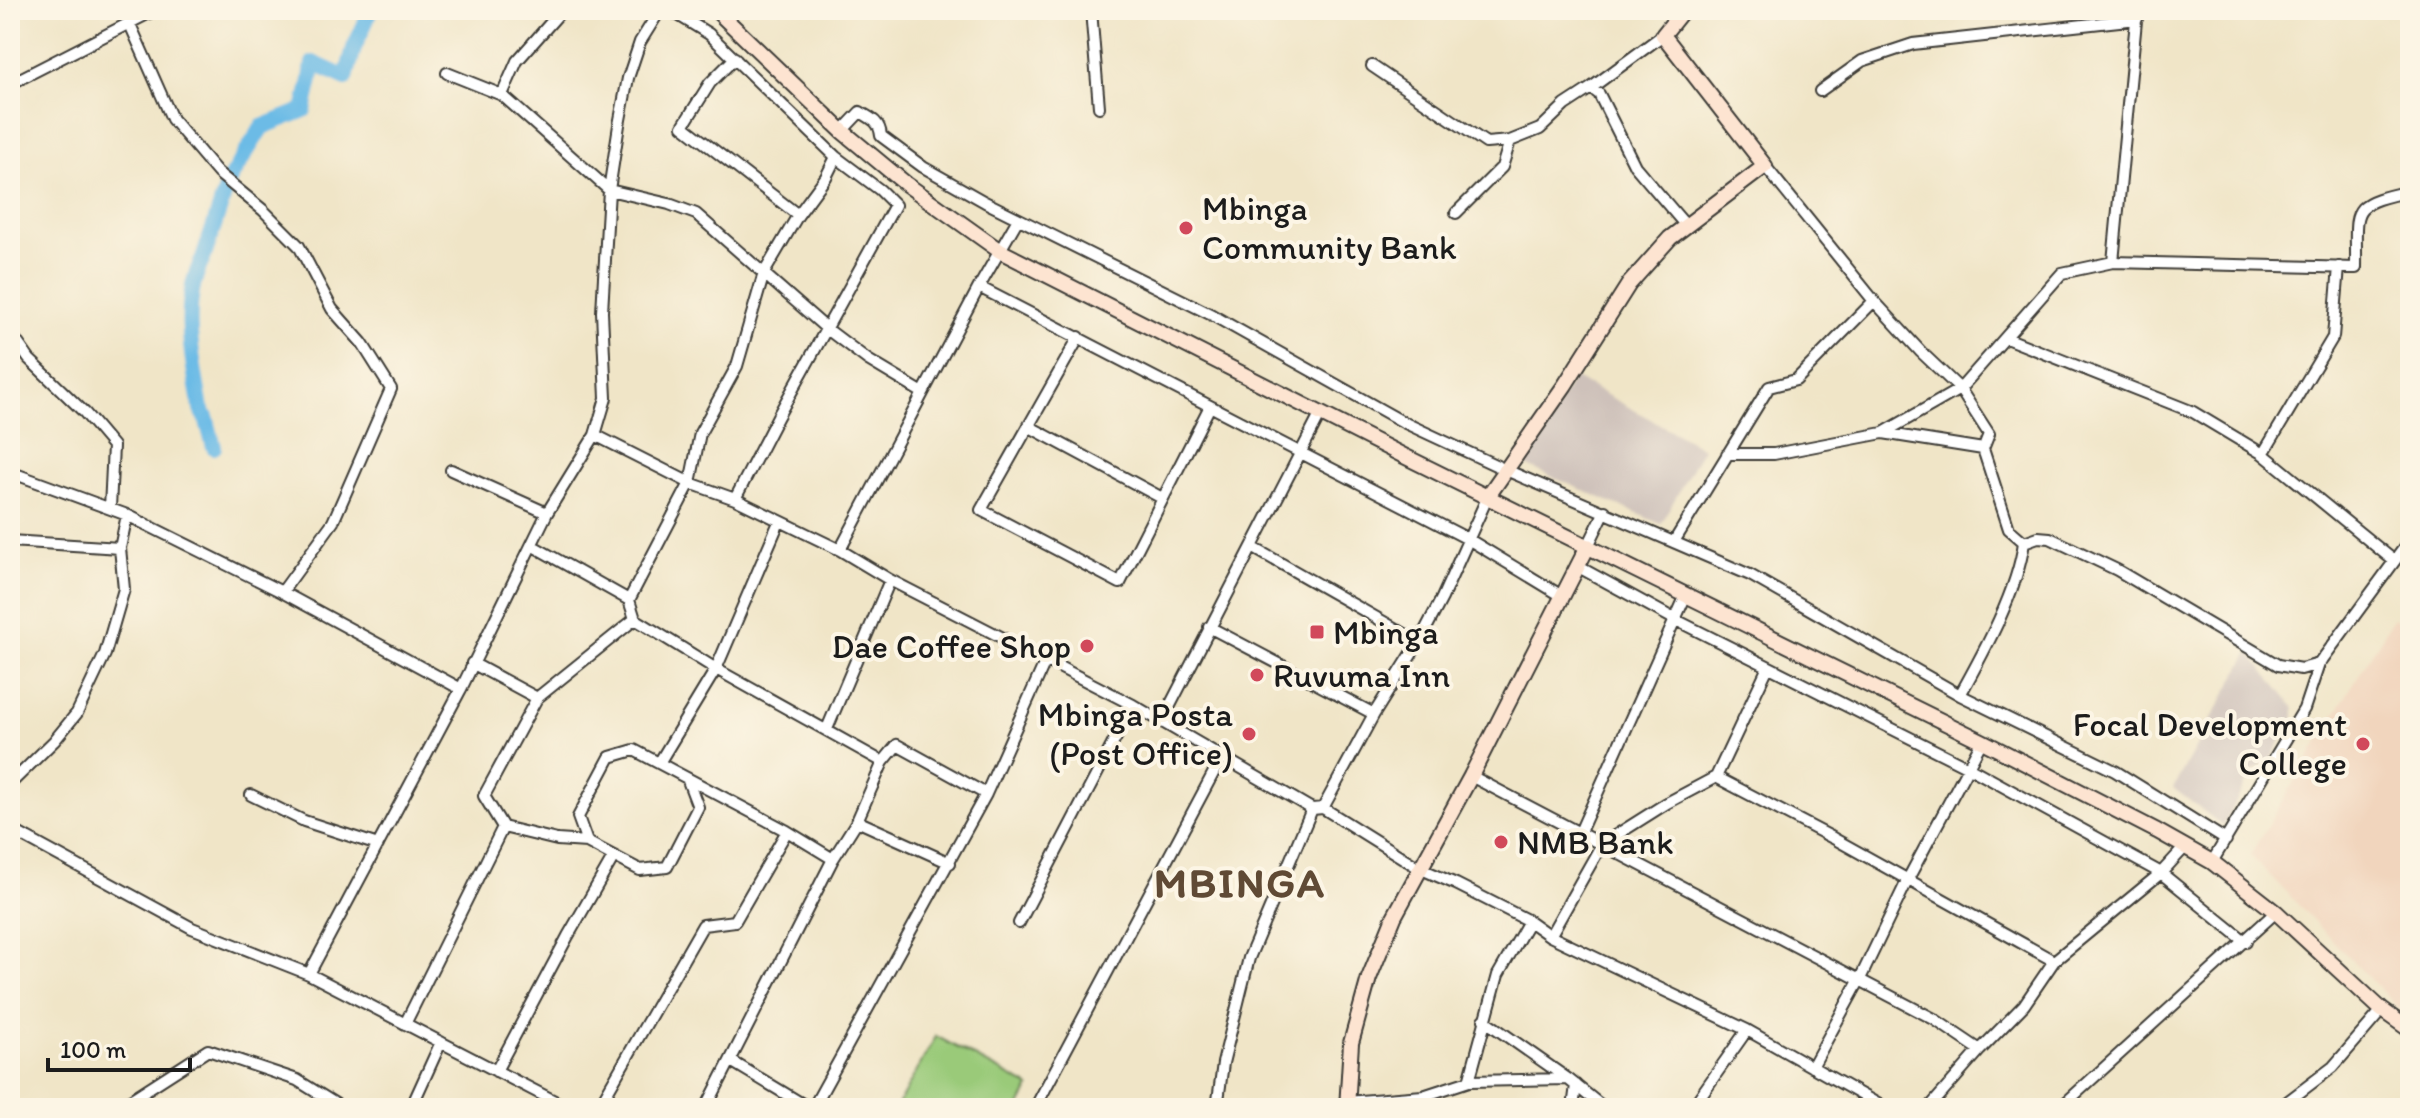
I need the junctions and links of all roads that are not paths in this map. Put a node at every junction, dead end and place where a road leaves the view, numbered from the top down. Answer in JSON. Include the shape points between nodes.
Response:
{"nodes":[{"id":1,"x":155,"y":10,"type":"edge"},
{"id":2,"x":562,"y":10,"type":"edge"},
{"id":3,"x":660,"y":10,"type":"edge"},
{"id":4,"x":670,"y":10,"type":"edge"},
{"id":5,"x":716,"y":10,"type":"edge"},
{"id":6,"x":1091,"y":10,"type":"edge"},
{"id":7,"x":1683,"y":10,"type":"edge"},
{"id":8,"x":2137,"y":14,"type":"edge"},
{"id":9,"x":129,"y":22,"type":"junction"},
{"id":10,"x":1663,"y":35,"type":"junction"},
{"id":11,"x":735,"y":58,"type":"junction"},
{"id":12,"x":1372,"y":66,"type":"dead end"},
{"id":13,"x":447,"y":73,"type":"dead end"},
{"id":14,"x":10,"y":84,"type":"edge"},
{"id":15,"x":1591,"y":88,"type":"junction"},
{"id":16,"x":1820,"y":91,"type":"dead end"},
{"id":17,"x":502,"y":95,"type":"junction"},
{"id":18,"x":1099,"y":107,"type":"dead end"},
{"id":19,"x":842,"y":131,"type":"junction"},
{"id":20,"x":1510,"y":141,"type":"junction"},
{"id":21,"x":836,"y":157,"type":"junction"},
{"id":22,"x":1765,"y":166,"type":"junction"},
{"id":23,"x":609,"y":190,"type":"junction"},
{"id":24,"x":2410,"y":191,"type":"edge"},
{"id":25,"x":1456,"y":213,"type":"dead end"},
{"id":26,"x":798,"y":215,"type":"junction"},
{"id":27,"x":1018,"y":219,"type":"junction"},
{"id":28,"x":1687,"y":227,"type":"junction"},
{"id":29,"x":1000,"y":251,"type":"junction"},
{"id":30,"x":2113,"y":262,"type":"junction"},
{"id":31,"x":2339,"y":267,"type":"junction"},
{"id":32,"x":764,"y":273,"type":"junction"},
{"id":33,"x":979,"y":287,"type":"junction"},
{"id":34,"x":1874,"y":301,"type":"junction"},
{"id":35,"x":827,"y":329,"type":"junction"},
{"id":36,"x":10,"y":332,"type":"edge"},
{"id":37,"x":1079,"y":337,"type":"junction"},
{"id":38,"x":2006,"y":338,"type":"junction"},
{"id":39,"x":1960,"y":389,"type":"junction"},
{"id":40,"x":923,"y":393,"type":"junction"},
{"id":41,"x":1210,"y":406,"type":"junction"},
{"id":42,"x":1321,"y":413,"type":"junction"},
{"id":43,"x":1030,"y":427,"type":"junction"},
{"id":44,"x":1883,"y":433,"type":"junction"},
{"id":45,"x":595,"y":435,"type":"junction"},
{"id":46,"x":1983,"y":449,"type":"junction"},
{"id":47,"x":1301,"y":453,"type":"junction"},
{"id":48,"x":1727,"y":454,"type":"junction"},
{"id":49,"x":2263,"y":454,"type":"junction"},
{"id":50,"x":451,"y":470,"type":"dead end"},
{"id":51,"x":1506,"y":470,"type":"junction"},
{"id":52,"x":10,"y":472,"type":"edge"},
{"id":53,"x":690,"y":483,"type":"junction"},
{"id":54,"x":1488,"y":496,"type":"junction"},
{"id":55,"x":1162,"y":498,"type":"junction"},
{"id":56,"x":735,"y":499,"type":"junction"},
{"id":57,"x":110,"y":508,"type":"junction"},
{"id":58,"x":1605,"y":511,"type":"junction"},
{"id":59,"x":547,"y":513,"type":"junction"},
{"id":60,"x":127,"y":515,"type":"junction"},
{"id":61,"x":779,"y":522,"type":"junction"},
{"id":62,"x":1468,"y":539,"type":"junction"},
{"id":63,"x":1675,"y":540,"type":"junction"},
{"id":64,"x":2410,"y":540,"type":"edge"},
{"id":65,"x":10,"y":541,"type":"edge"},
{"id":66,"x":2024,"y":542,"type":"junction"},
{"id":67,"x":533,"y":546,"type":"junction"},
{"id":68,"x":1588,"y":546,"type":"junction"},
{"id":69,"x":1252,"y":547,"type":"junction"},
{"id":70,"x":120,"y":548,"type":"junction"},
{"id":71,"x":840,"y":550,"type":"junction"},
{"id":72,"x":2393,"y":560,"type":"junction"},
{"id":73,"x":1577,"y":566,"type":"junction"},
{"id":74,"x":890,"y":580,"type":"junction"},
{"id":75,"x":282,"y":592,"type":"junction"},
{"id":76,"x":1686,"y":595,"type":"junction"},
{"id":77,"x":1562,"y":596,"type":"junction"},
{"id":78,"x":629,"y":600,"type":"junction"},
{"id":79,"x":635,"y":619,"type":"junction"},
{"id":80,"x":1676,"y":620,"type":"junction"},
{"id":81,"x":1209,"y":627,"type":"junction"},
{"id":82,"x":1419,"y":642,"type":"junction"},
{"id":83,"x":1046,"y":660,"type":"junction"},
{"id":84,"x":472,"y":663,"type":"junction"},
{"id":85,"x":2319,"y":664,"type":"junction"},
{"id":86,"x":1768,"y":667,"type":"junction"},
{"id":87,"x":716,"y":669,"type":"junction"},
{"id":88,"x":461,"y":689,"type":"junction"},
{"id":89,"x":1960,"y":695,"type":"junction"},
{"id":90,"x":537,"y":698,"type":"junction"},
{"id":91,"x":1133,"y":705,"type":"junction"},
{"id":92,"x":1374,"y":714,"type":"junction"},
{"id":93,"x":1162,"y":721,"type":"junction"},
{"id":94,"x":827,"y":729,"type":"junction"},
{"id":95,"x":1982,"y":741,"type":"junction"},
{"id":96,"x":1223,"y":755,"type":"junction"},
{"id":97,"x":883,"y":762,"type":"junction"},
{"id":98,"x":659,"y":763,"type":"junction"},
{"id":99,"x":1968,"y":767,"type":"junction"},
{"id":100,"x":1471,"y":776,"type":"junction"},
{"id":101,"x":1716,"y":777,"type":"junction"},
{"id":102,"x":687,"y":778,"type":"junction"},
{"id":103,"x":10,"y":784,"type":"edge"},
{"id":104,"x":986,"y":794,"type":"junction"},
{"id":105,"x":251,"y":795,"type":"dead end"},
{"id":106,"x":1317,"y":808,"type":"junction"},
{"id":107,"x":857,"y":821,"type":"junction"},
{"id":108,"x":503,"y":827,"type":"junction"},
{"id":109,"x":10,"y":829,"type":"edge"},
{"id":110,"x":787,"y":831,"type":"junction"},
{"id":111,"x":1580,"y":832,"type":"junction"},
{"id":112,"x":2226,"y":840,"type":"junction"},
{"id":113,"x":587,"y":842,"type":"junction"},
{"id":114,"x":1602,"y":844,"type":"junction"},
{"id":115,"x":378,"y":845,"type":"junction"},
{"id":116,"x":2185,"y":847,"type":"junction"},
{"id":117,"x":614,"y":856,"type":"junction"},
{"id":118,"x":833,"y":859,"type":"junction"},
{"id":119,"x":2212,"y":862,"type":"junction"},
{"id":120,"x":950,"y":863,"type":"junction"},
{"id":121,"x":1419,"y":868,"type":"junction"},
{"id":122,"x":2161,"y":873,"type":"junction"},
{"id":123,"x":1908,"y":879,"type":"junction"},
{"id":124,"x":2276,"y":912,"type":"junction"},
{"id":125,"x":1529,"y":921,"type":"junction"},
{"id":126,"x":1019,"y":923,"type":"dead end"},
{"id":127,"x":1550,"y":936,"type":"junction"},
{"id":128,"x":2246,"y":942,"type":"junction"},
{"id":129,"x":2054,"y":961,"type":"junction"},
{"id":130,"x":309,"y":974,"type":"junction"},
{"id":131,"x":1859,"y":981,"type":"junction"},
{"id":132,"x":2382,"y":1010,"type":"junction"},
{"id":133,"x":1484,"y":1020,"type":"junction"},
{"id":134,"x":2407,"y":1023,"type":"edge"},
{"id":135,"x":405,"y":1024,"type":"junction"},
{"id":136,"x":1747,"y":1030,"type":"junction"},
{"id":137,"x":441,"y":1042,"type":"junction"},
{"id":138,"x":1980,"y":1050,"type":"junction"},
{"id":139,"x":731,"y":1061,"type":"junction"},
{"id":140,"x":1812,"y":1067,"type":"junction"},
{"id":141,"x":496,"y":1071,"type":"junction"},
{"id":142,"x":1469,"y":1081,"type":"junction"},
{"id":143,"x":1572,"y":1082,"type":"junction"},
{"id":144,"x":1347,"y":1105,"type":"edge"},
{"id":145,"x":118,"y":1108,"type":"edge"},
{"id":146,"x":342,"y":1108,"type":"edge"},
{"id":147,"x":411,"y":1108,"type":"edge"},
{"id":148,"x":568,"y":1108,"type":"edge"},
{"id":149,"x":598,"y":1108,"type":"edge"},
{"id":150,"x":706,"y":1108,"type":"edge"},
{"id":151,"x":811,"y":1108,"type":"edge"},
{"id":152,"x":1035,"y":1108,"type":"edge"},
{"id":153,"x":1217,"y":1108,"type":"edge"},
{"id":154,"x":1573,"y":1108,"type":"edge"},
{"id":155,"x":1604,"y":1108,"type":"edge"},
{"id":156,"x":1692,"y":1108,"type":"edge"},
{"id":157,"x":1885,"y":1108,"type":"edge"},
{"id":158,"x":1929,"y":1108,"type":"edge"},
{"id":159,"x":2060,"y":1108,"type":"edge"},
{"id":160,"x":2279,"y":1108,"type":"edge"}],
"edges":[{"from":1,"to":9,"type":"street"},
{"from":2,"to":17,"type":"street","via":[[517,61]]},
{"from":3,"to":23,"type":"street","via":[[640,42],[628,78]]},
{"from":4,"to":11,"type":"street"},
{"from":5,"to":19,"type":"main road"},
{"from":6,"to":18,"type":"street"},
{"from":7,"to":10,"type":"main road"},
{"from":8,"to":16,"type":"street","via":[[1913,44],[1862,61]]},
{"from":8,"to":30,"type":"street"},
{"from":9,"to":14,"type":"street"},
{"from":9,"to":75,"type":"street","via":[[172,119],[218,173],[299,246],[332,309],[391,389],[333,522]]},
{"from":10,"to":15,"type":"street"},
{"from":10,"to":22,"type":"main road"},
{"from":11,"to":21,"type":"street"},
{"from":11,"to":26,"type":"street","via":[[710,83],[683,126]]},
{"from":12,"to":20,"type":"street","via":[[1486,143]]},
{"from":13,"to":17,"type":"street"},
{"from":15,"to":20,"type":"street","via":[[1540,129]]},
{"from":15,"to":28,"type":"street","via":[[1599,94],[1635,166]]},
{"from":17,"to":23,"type":"street"},
{"from":19,"to":27,"type":"street","via":[[860,112],[875,121],[889,144]]},
{"from":19,"to":29,"type":"main road"},
{"from":20,"to":25,"type":"street","via":[[1502,167]]},
{"from":21,"to":26,"type":"street"},
{"from":21,"to":35,"type":"street","via":[[895,205]]},
{"from":22,"to":28,"type":"main road"},
{"from":22,"to":34,"type":"street"},
{"from":23,"to":32,"type":"street","via":[[696,214]]},
{"from":23,"to":45,"type":"street","via":[[602,312],[606,398]]},
{"from":24,"to":31,"type":"street","via":[[2365,203],[2357,213],[2356,268]]},
{"from":26,"to":32,"type":"street"},
{"from":27,"to":29,"type":"street"},
{"from":27,"to":51,"type":"street","via":[[1212,315],[1403,422]]},
{"from":28,"to":51,"type":"main road","via":[[1670,238],[1629,284]]},
{"from":29,"to":33,"type":"street"},
{"from":29,"to":42,"type":"main road"},
{"from":30,"to":31,"type":"street"},
{"from":30,"to":38,"type":"street","via":[[2062,273]]},
{"from":31,"to":49,"type":"street","via":[[2333,337]]},
{"from":32,"to":35,"type":"street"},
{"from":32,"to":53,"type":"street","via":[[737,366],[700,433]]},
{"from":33,"to":37,"type":"street"},
{"from":33,"to":40,"type":"street"},
{"from":34,"to":39,"type":"street"},
{"from":34,"to":48,"type":"street","via":[[1796,380],[1769,387]]},
{"from":35,"to":40,"type":"street"},
{"from":35,"to":56,"type":"street"},
{"from":36,"to":57,"type":"street","via":[[29,359],[113,446]]},
{"from":37,"to":41,"type":"street"},
{"from":37,"to":43,"type":"street"},
{"from":38,"to":39,"type":"street"},
{"from":38,"to":49,"type":"street","via":[[2193,412]]},
{"from":39,"to":44,"type":"street"},
{"from":39,"to":46,"type":"street","via":[[1989,434]]},
{"from":40,"to":71,"type":"street"},
{"from":41,"to":47,"type":"street"},
{"from":41,"to":55,"type":"street"},
{"from":42,"to":47,"type":"street"},
{"from":42,"to":54,"type":"main road"},
{"from":43,"to":55,"type":"street"},
{"from":43,"to":55,"type":"street","via":[[981,510],[1120,583]]},
{"from":44,"to":46,"type":"street"},
{"from":44,"to":48,"type":"street","via":[[1774,454]]},
{"from":45,"to":53,"type":"street"},
{"from":45,"to":59,"type":"street"},
{"from":46,"to":66,"type":"street","via":[[2009,529]]},
{"from":47,"to":62,"type":"street"},
{"from":47,"to":69,"type":"street"},
{"from":48,"to":63,"type":"street"},
{"from":49,"to":72,"type":"street"},
{"from":50,"to":59,"type":"street"},
{"from":51,"to":54,"type":"main road"},
{"from":51,"to":58,"type":"street"},
{"from":52,"to":57,"type":"street"},
{"from":53,"to":56,"type":"street"},
{"from":53,"to":78,"type":"street"},
{"from":54,"to":62,"type":"street"},
{"from":54,"to":68,"type":"main road"},
{"from":56,"to":61,"type":"street"},
{"from":57,"to":60,"type":"street"},
{"from":58,"to":63,"type":"street"},
{"from":58,"to":68,"type":"street"},
{"from":59,"to":67,"type":"street"},
{"from":60,"to":70,"type":"street"},
{"from":60,"to":75,"type":"street"},
{"from":61,"to":71,"type":"street"},
{"from":61,"to":87,"type":"street"},
{"from":62,"to":77,"type":"street"},
{"from":62,"to":82,"type":"street"},
{"from":63,"to":89,"type":"street","via":[[1750,575]]},
{"from":64,"to":72,"type":"street"},
{"from":65,"to":70,"type":"street"},
{"from":66,"to":85,"type":"street","via":[[2050,538],[2117,570],[2278,665],[2301,669]]},
{"from":66,"to":89,"type":"street","via":[[2021,563]]},
{"from":67,"to":78,"type":"street"},
{"from":67,"to":84,"type":"street"},
{"from":68,"to":73,"type":"main road"},
{"from":68,"to":76,"type":"main road"},
{"from":69,"to":81,"type":"street"},
{"from":69,"to":82,"type":"street"},
{"from":70,"to":103,"type":"street","via":[[124,589],[105,654],[77,713]]},
{"from":71,"to":74,"type":"street"},
{"from":72,"to":85,"type":"street"},
{"from":73,"to":77,"type":"main road"},
{"from":73,"to":80,"type":"street"},
{"from":74,"to":83,"type":"street"},
{"from":74,"to":94,"type":"street"},
{"from":75,"to":88,"type":"street"},
{"from":76,"to":80,"type":"street"},
{"from":76,"to":95,"type":"main road"},
{"from":77,"to":100,"type":"main road"},
{"from":78,"to":79,"type":"street"},
{"from":79,"to":87,"type":"street"},
{"from":79,"to":90,"type":"street"},
{"from":80,"to":86,"type":"street"},
{"from":80,"to":111,"type":"street"},
{"from":81,"to":92,"type":"street"},
{"from":81,"to":93,"type":"street"},
{"from":82,"to":92,"type":"street"},
{"from":83,"to":91,"type":"street"},
{"from":83,"to":104,"type":"street"},
{"from":84,"to":88,"type":"street"},
{"from":84,"to":90,"type":"street"},
{"from":85,"to":112,"type":"street","via":[[2304,709]]},
{"from":86,"to":99,"type":"street"},
{"from":86,"to":101,"type":"street"},
{"from":87,"to":94,"type":"street"},
{"from":87,"to":98,"type":"street"},
{"from":88,"to":115,"type":"street"},
{"from":89,"to":112,"type":"street","via":[[2115,771]]},
{"from":90,"to":108,"type":"street","via":[[484,796]]},
{"from":91,"to":93,"type":"street"},
{"from":91,"to":126,"type":"street"},
{"from":92,"to":106,"type":"street"},
{"from":93,"to":96,"type":"street"},
{"from":94,"to":97,"type":"street"},
{"from":95,"to":99,"type":"street"},
{"from":95,"to":116,"type":"main road"},
{"from":96,"to":106,"type":"street"},
{"from":96,"to":152,"type":"street"},
{"from":97,"to":104,"type":"street","via":[[897,745]]},
{"from":97,"to":107,"type":"street"},
{"from":98,"to":102,"type":"street"},
{"from":98,"to":113,"type":"street","via":[[634,750],[610,757],[578,817]]},
{"from":99,"to":122,"type":"street"},
{"from":99,"to":123,"type":"street"},
{"from":100,"to":111,"type":"street"},
{"from":100,"to":121,"type":"main road"},
{"from":101,"to":114,"type":"street"},
{"from":101,"to":123,"type":"street"},
{"from":102,"to":110,"type":"street"},
{"from":102,"to":117,"type":"street","via":[[698,807],[667,867],[640,870]]},
{"from":104,"to":120,"type":"street"},
{"from":105,"to":115,"type":"street","via":[[304,821]]},
{"from":106,"to":121,"type":"street"},
{"from":106,"to":153,"type":"street","via":[[1249,958]]},
{"from":107,"to":118,"type":"street"},
{"from":107,"to":120,"type":"street"},
{"from":108,"to":113,"type":"street"},
{"from":108,"to":135,"type":"street"},
{"from":109,"to":130,"type":"street","via":[[192,928]]},
{"from":110,"to":118,"type":"street"},
{"from":110,"to":149,"type":"street","via":[[735,921],[703,925]]},
{"from":111,"to":114,"type":"street"},
{"from":112,"to":119,"type":"street"},
{"from":113,"to":117,"type":"street"},
{"from":114,"to":127,"type":"street"},
{"from":114,"to":131,"type":"street"},
{"from":115,"to":130,"type":"street"},
{"from":116,"to":119,"type":"main road"},
{"from":116,"to":122,"type":"street"},
{"from":117,"to":141,"type":"street"},
{"from":118,"to":139,"type":"street"},
{"from":119,"to":124,"type":"main road"},
{"from":120,"to":151,"type":"street"},
{"from":121,"to":125,"type":"street"},
{"from":121,"to":144,"type":"main road","via":[[1369,978],[1351,1043]]},
{"from":122,"to":128,"type":"street"},
{"from":122,"to":129,"type":"street"},
{"from":123,"to":129,"type":"street"},
{"from":123,"to":131,"type":"street"},
{"from":124,"to":128,"type":"street"},
{"from":124,"to":132,"type":"main road"},
{"from":125,"to":127,"type":"street"},
{"from":125,"to":133,"type":"street","via":[[1498,975]]},
{"from":127,"to":136,"type":"street"},
{"from":128,"to":159,"type":"street"},
{"from":129,"to":138,"type":"street","via":[[2024,1005]]},
{"from":130,"to":135,"type":"street"},
{"from":131,"to":138,"type":"street","via":[[1934,1019]]},
{"from":131,"to":140,"type":"street"},
{"from":132,"to":134,"type":"main road"},
{"from":132,"to":160,"type":"street","via":[[2333,1067]]},
{"from":133,"to":142,"type":"street"},
{"from":133,"to":143,"type":"street"},
{"from":135,"to":137,"type":"street"},
{"from":136,"to":140,"type":"street"},
{"from":136,"to":156,"type":"street"},
{"from":137,"to":141,"type":"street"},
{"from":137,"to":147,"type":"street"},
{"from":138,"to":158,"type":"street"},
{"from":139,"to":150,"type":"street"},
{"from":139,"to":151,"type":"street"},
{"from":140,"to":157,"type":"street"},
{"from":141,"to":148,"type":"street"},
{"from":142,"to":143,"type":"street"},
{"from":142,"to":144,"type":"street","via":[[1423,1096]]},
{"from":143,"to":154,"type":"street"},
{"from":143,"to":155,"type":"street"},
{"from":145,"to":146,"type":"street","via":[[208,1050],[297,1080]]}]}
